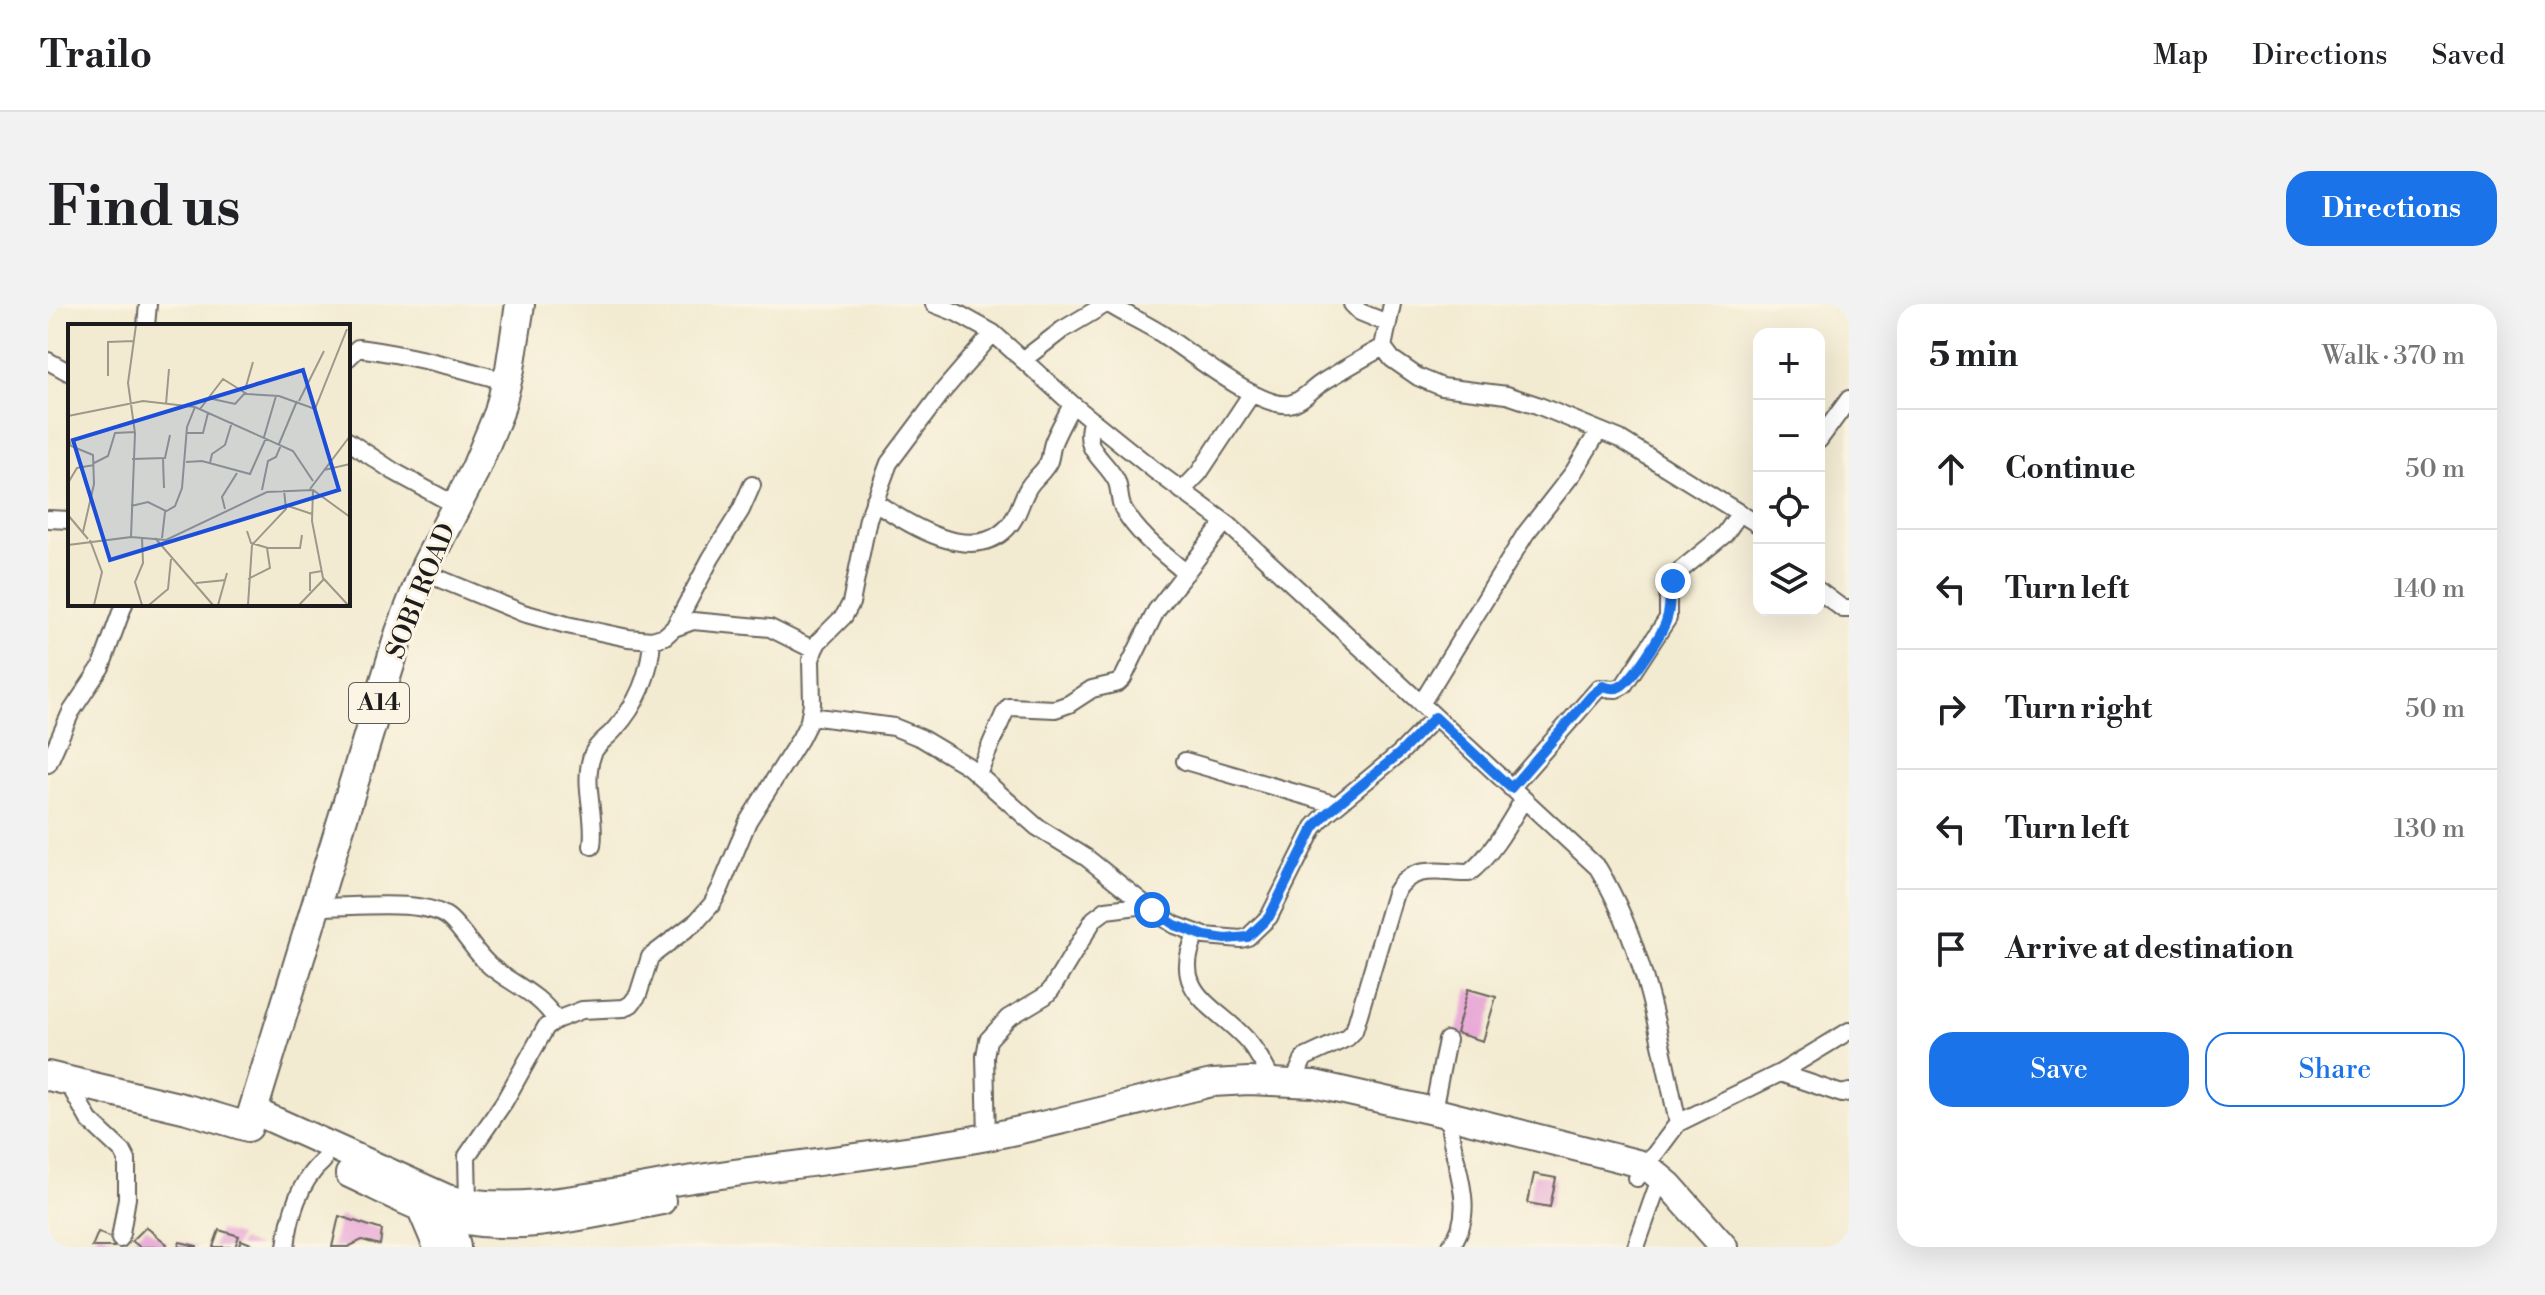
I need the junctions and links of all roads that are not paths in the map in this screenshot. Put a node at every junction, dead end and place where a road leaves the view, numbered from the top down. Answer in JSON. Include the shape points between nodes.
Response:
{"nodes":[{"id":1,"x":148,"y":304,"type":"edge"},
{"id":2,"x":520,"y":304,"type":"edge"},
{"id":3,"x":934,"y":304,"type":"edge"},
{"id":4,"x":1107,"y":304,"type":"edge"},
{"id":5,"x":1352,"y":304,"type":"edge"},
{"id":6,"x":1392,"y":304,"type":"edge"},
{"id":7,"x":1387,"y":323,"type":"junction"},
{"id":8,"x":146,"y":324,"type":"edge"},
{"id":9,"x":993,"y":333,"type":"junction"},
{"id":10,"x":1383,"y":347,"type":"junction"},
{"id":11,"x":350,"y":354,"type":"edge"},
{"id":12,"x":1023,"y":360,"type":"junction"},
{"id":13,"x":48,"y":361,"type":"edge"},
{"id":14,"x":68,"y":372,"type":"edge"},
{"id":15,"x":507,"y":382,"type":"junction"},
{"id":16,"x":1252,"y":393,"type":"junction"},
{"id":17,"x":1849,"y":399,"type":"edge"},
{"id":18,"x":1072,"y":404,"type":"junction"},
{"id":19,"x":1092,"y":420,"type":"junction"},
{"id":20,"x":1598,"y":432,"type":"junction"},
{"id":21,"x":1825,"y":432,"type":"edge"},
{"id":22,"x":350,"y":442,"type":"edge"},
{"id":23,"x":752,"y":485,"type":"dead end"},
{"id":24,"x":1182,"y":491,"type":"junction"},
{"id":25,"x":874,"y":501,"type":"junction"},
{"id":26,"x":457,"y":506,"type":"junction"},
{"id":27,"x":1739,"y":514,"type":"junction"},
{"id":28,"x":48,"y":519,"type":"edge"},
{"id":29,"x":1753,"y":519,"type":"edge"},
{"id":30,"x":68,"y":520,"type":"edge"},
{"id":31,"x":1225,"y":522,"type":"junction"},
{"id":32,"x":423,"y":572,"type":"junction"},
{"id":33,"x":1186,"y":573,"type":"junction"},
{"id":34,"x":1825,"y":596,"type":"edge"},
{"id":35,"x":123,"y":606,"type":"edge"},
{"id":36,"x":1849,"y":609,"type":"edge"},
{"id":37,"x":674,"y":628,"type":"junction"},
{"id":38,"x":652,"y":640,"type":"junction"},
{"id":39,"x":814,"y":650,"type":"junction"},
{"id":40,"x":1421,"y":704,"type":"junction"},
{"id":41,"x":810,"y":716,"type":"junction"},
{"id":42,"x":1435,"y":717,"type":"junction"},
{"id":43,"x":1185,"y":761,"type":"dead end"},
{"id":44,"x":48,"y":764,"type":"edge"},
{"id":45,"x":978,"y":774,"type":"junction"},
{"id":46,"x":1517,"y":794,"type":"junction"},
{"id":47,"x":1337,"y":805,"type":"junction"},
{"id":48,"x":592,"y":846,"type":"dead end"},
{"id":49,"x":1146,"y":905,"type":"junction"},
{"id":50,"x":316,"y":907,"type":"junction"},
{"id":51,"x":1197,"y":933,"type":"junction"},
{"id":52,"x":556,"y":1020,"type":"junction"},
{"id":53,"x":1849,"y":1031,"type":"edge"},
{"id":54,"x":1447,"y":1040,"type":"dead end"},
{"id":55,"x":54,"y":1071,"type":"edge"},
{"id":56,"x":1780,"y":1073,"type":"junction"},
{"id":57,"x":1283,"y":1082,"type":"junction"},
{"id":58,"x":1849,"y":1092,"type":"edge"},
{"id":59,"x":251,"y":1119,"type":"junction"},
{"id":60,"x":1442,"y":1121,"type":"junction"},
{"id":61,"x":1678,"y":1123,"type":"junction"},
{"id":62,"x":987,"y":1137,"type":"junction"},
{"id":63,"x":323,"y":1161,"type":"junction"},
{"id":64,"x":1646,"y":1178,"type":"junction"},
{"id":65,"x":419,"y":1196,"type":"junction"},
{"id":66,"x":454,"y":1206,"type":"junction"},
{"id":67,"x":120,"y":1239,"type":"dead end"},
{"id":68,"x":286,"y":1247,"type":"edge"},
{"id":69,"x":437,"y":1247,"type":"edge"},
{"id":70,"x":457,"y":1247,"type":"edge"},
{"id":71,"x":1450,"y":1247,"type":"edge"},
{"id":72,"x":1636,"y":1247,"type":"edge"},
{"id":73,"x":1701,"y":1247,"type":"edge"},
{"id":74,"x":1724,"y":1247,"type":"edge"}],
"edges":[{"from":1,"to":8,"type":"street"},
{"from":2,"to":15,"type":"highway","name":"SOBI ROAD","number":"A14"},
{"from":3,"to":9,"type":"street"},
{"from":4,"to":12,"type":"street"},
{"from":4,"to":16,"type":"street"},
{"from":5,"to":7,"type":"street"},
{"from":6,"to":7,"type":"street"},
{"from":7,"to":10,"type":"street"},
{"from":9,"to":12,"type":"street"},
{"from":9,"to":25,"type":"street","via":[[889,463]]},
{"from":10,"to":16,"type":"street","via":[[1287,405]]},
{"from":10,"to":20,"type":"street","via":[[1418,377],[1442,387],[1507,395]]},
{"from":11,"to":15,"type":"street","via":[[358,348]]},
{"from":12,"to":18,"type":"street"},
{"from":13,"to":14,"type":"street"},
{"from":15,"to":26,"type":"highway","name":"SOBI ROAD","number":"A14","via":[[490,436]]},
{"from":16,"to":24,"type":"street"},
{"from":17,"to":21,"type":"street"},
{"from":18,"to":19,"type":"street"},
{"from":18,"to":25,"type":"street","via":[[1018,514],[992,539],[969,544],[928,532]]},
{"from":19,"to":24,"type":"street"},
{"from":19,"to":33,"type":"street","via":[[1090,446],[1118,483],[1126,514]]},
{"from":20,"to":27,"type":"street","via":[[1620,439]]},
{"from":20,"to":40,"type":"street","via":[[1526,533]]},
{"from":22,"to":26,"type":"street"},
{"from":23,"to":37,"type":"street"},
{"from":24,"to":31,"type":"street"},
{"from":25,"to":39,"type":"street","via":[[851,603]]},
{"from":26,"to":32,"type":"highway","name":"SOBI ROAD","number":"A14"},
{"from":27,"to":29,"type":"street"},
{"from":27,"to":46,"type":"street","via":[[1725,534],[1673,581],[1668,618],[1624,685],[1599,688]]},
{"from":28,"to":30,"type":"street"},
{"from":31,"to":33,"type":"street"},
{"from":31,"to":40,"type":"street"},
{"from":32,"to":38,"type":"street","via":[[523,613]]},
{"from":32,"to":50,"type":"highway","name":"SOBI ROAD","number":"A14"},
{"from":33,"to":45,"type":"street","via":[[1156,611],[1118,683],[1092,689],[1055,709],[1009,707]]},
{"from":34,"to":36,"type":"street"},
{"from":35,"to":44,"type":"street","via":[[101,667],[71,712]]},
{"from":37,"to":38,"type":"street"},
{"from":37,"to":39,"type":"street","via":[[693,621],[770,628]]},
{"from":38,"to":48,"type":"street","via":[[646,682],[592,758]]},
{"from":39,"to":41,"type":"street"},
{"from":40,"to":42,"type":"street"},
{"from":41,"to":45,"type":"street","via":[[894,727]]},
{"from":41,"to":52,"type":"street","via":[[748,821],[712,904],[650,957],[631,1004],[582,1010]]},
{"from":42,"to":46,"type":"street"},
{"from":42,"to":47,"type":"street"},
{"from":43,"to":47,"type":"street"},
{"from":45,"to":49,"type":"street","via":[[1037,827]]},
{"from":46,"to":57,"type":"street","via":[[1501,835],[1469,873],[1423,872],[1401,882],[1354,1031],[1304,1058]]},
{"from":46,"to":61,"type":"street","via":[[1598,868],[1617,900],[1649,991]]},
{"from":47,"to":51,"type":"street","via":[[1314,827],[1259,928],[1241,939]]},
{"from":49,"to":51,"type":"street"},
{"from":49,"to":62,"type":"street","via":[[1106,910],[1094,919],[1051,990],[1008,1018],[988,1040]]},
{"from":50,"to":52,"type":"street","via":[[377,904],[445,915],[490,966],[538,997]]},
{"from":50,"to":59,"type":"highway","name":"SOBI ROAD","number":"A14"},
{"from":51,"to":57,"type":"street","via":[[1189,956],[1195,993]]},
{"from":52,"to":66,"type":"street","via":[[546,1027],[467,1156]]},
{"from":53,"to":56,"type":"street"},
{"from":54,"to":60,"type":"street"},
{"from":55,"to":59,"type":"highway","via":[[185,1091]]},
{"from":55,"to":67,"type":"street","via":[[89,1120],[127,1160]]},
{"from":56,"to":58,"type":"street"},
{"from":56,"to":61,"type":"street"},
{"from":57,"to":60,"type":"main road","via":[[1314,1084]]},
{"from":57,"to":62,"type":"main road","via":[[1212,1083]]},
{"from":59,"to":63,"type":"main road"},
{"from":59,"to":65,"type":"main road"},
{"from":60,"to":64,"type":"main road"},
{"from":60,"to":66,"type":"main road","via":[[1270,1095],[1227,1098],[960,1159],[687,1196],[538,1224],[493,1225]]},
{"from":60,"to":71,"type":"street","via":[[1465,1201],[1460,1231]]},
{"from":61,"to":64,"type":"street"},
{"from":62,"to":66,"type":"main road","via":[[525,1205]]},
{"from":63,"to":65,"type":"main road"},
{"from":63,"to":68,"type":"street","via":[[299,1194]]},
{"from":64,"to":72,"type":"street"},
{"from":64,"to":73,"type":"main road"},
{"from":64,"to":74,"type":"main road","via":[[1669,1185]]},
{"from":65,"to":66,"type":"main road"},
{"from":65,"to":69,"type":"main road"},
{"from":66,"to":70,"type":"main road"}]}
